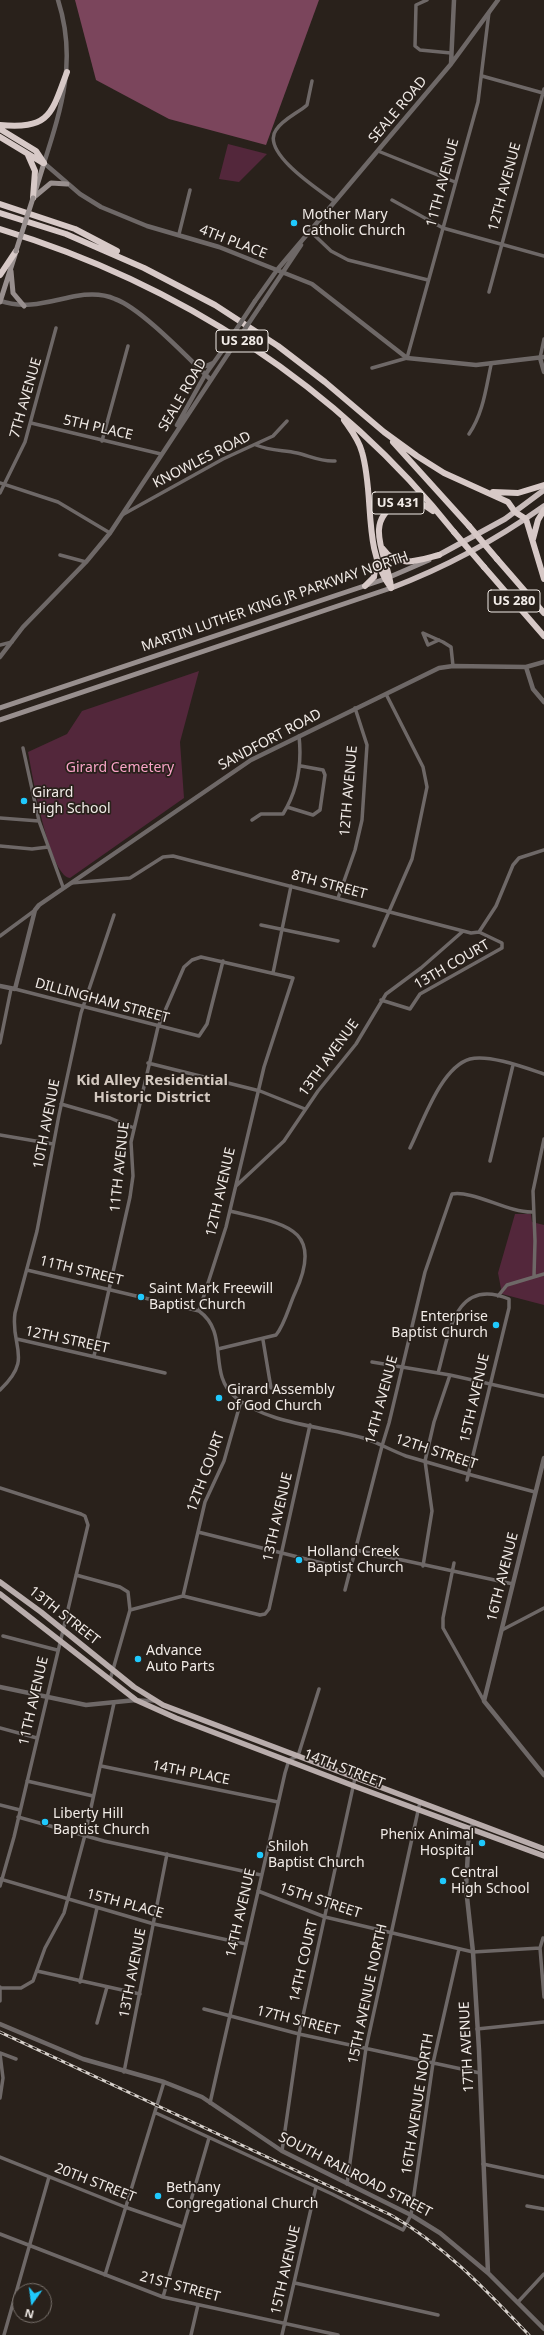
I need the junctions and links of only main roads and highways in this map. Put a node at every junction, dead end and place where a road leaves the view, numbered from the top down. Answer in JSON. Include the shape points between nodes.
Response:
{"nodes":[{"id":1,"x":67,"y":72,"type":"road end"},
{"id":2,"x":0,"y":125,"type":"edge"},
{"id":3,"x":0,"y":129,"type":"edge"},
{"id":4,"x":0,"y":137,"type":"edge"},
{"id":5,"x":28,"y":155,"type":"junction"},
{"id":6,"x":44,"y":163,"type":"junction"},
{"id":7,"x":67,"y":184,"type":"road end"},
{"id":8,"x":33,"y":198,"type":"junction"},
{"id":9,"x":0,"y":204,"type":"edge"},
{"id":10,"x":0,"y":213,"type":"edge"},
{"id":11,"x":0,"y":229,"type":"edge"},
{"id":12,"x":16,"y":251,"type":"junction"},
{"id":13,"x":12,"y":266,"type":"junction"},
{"id":14,"x":144,"y":268,"type":"junction"},
{"id":15,"x":0,"y":275,"type":"edge"},
{"id":16,"x":0,"y":301,"type":"edge"},
{"id":17,"x":24,"y":306,"type":"road end"},
{"id":18,"x":338,"y":412,"type":"junction"},
{"id":19,"x":384,"y":432,"type":"junction"},
{"id":20,"x":544,"y":485,"type":"edge"},
{"id":21,"x":544,"y":490,"type":"edge"},
{"id":22,"x":489,"y":492,"type":"junction"},
{"id":23,"x":544,"y":506,"type":"edge"},
{"id":24,"x":544,"y":510,"type":"edge"},
{"id":25,"x":515,"y":512,"type":"junction"},
{"id":26,"x":442,"y":518,"type":"junction"},
{"id":27,"x":526,"y":519,"type":"junction"},
{"id":28,"x":533,"y":539,"type":"junction"},
{"id":29,"x":379,"y":544,"type":"junction"},
{"id":30,"x":439,"y":555,"type":"junction"},
{"id":31,"x":376,"y":556,"type":"junction"},
{"id":32,"x":387,"y":578,"type":"junction"},
{"id":33,"x":544,"y":579,"type":"edge"},
{"id":34,"x":365,"y":586,"type":"junction"},
{"id":35,"x":391,"y":588,"type":"junction"},
{"id":36,"x":544,"y":613,"type":"edge"},
{"id":37,"x":544,"y":636,"type":"edge"},
{"id":38,"x":0,"y":708,"type":"edge"},
{"id":39,"x":0,"y":719,"type":"edge"},
{"id":40,"x":0,"y":1582,"type":"edge"},
{"id":41,"x":0,"y":1594,"type":"edge"},
{"id":42,"x":136,"y":1700,"type":"joint"},
{"id":43,"x":155,"y":1701,"type":"joint"},
{"id":44,"x":544,"y":1849,"type":"edge"},
{"id":45,"x":544,"y":1856,"type":"edge"}],
"edges":[{"from":1,"to":2,"type":"highway","via":[[53,108],[43,120],[22,127]]},
{"from":3,"to":6,"type":"highway","via":[[36,151]]},
{"from":4,"to":5,"type":"highway"},
{"from":5,"to":6,"type":"highway"},
{"from":5,"to":8,"type":"highway","via":[[35,171]]},
{"from":6,"to":8,"type":"main road"},
{"from":7,"to":8,"type":"main road","via":[[51,183]]},
{"from":8,"to":12,"type":"main road","bridge":true},
{"from":9,"to":14,"type":"highway","via":[[75,229]]},
{"from":10,"to":14,"type":"highway","number":"US 280","via":[[66,234]]},
{"from":11,"to":18,"type":"highway","number":"US 280","via":[[97,262],[184,305],[271,359]]},
{"from":12,"to":13,"type":"main road"},
{"from":12,"to":15,"type":"highway"},
{"from":13,"to":16,"type":"main road"},
{"from":13,"to":17,"type":"main road","via":[[13,293]]},
{"from":14,"to":19,"type":"highway","number":"US 280","via":[[215,305],[278,346]]},
{"from":18,"to":26,"type":"highway","number":"US 280","via":[[382,452]]},
{"from":18,"to":31,"type":"highway","via":[[356,437],[362,451],[368,475],[369,526]]},
{"from":19,"to":22,"type":"highway","via":[[436,468]]},
{"from":19,"to":36,"type":"highway","number":"US 280","bridge":true},
{"from":20,"to":22,"type":"highway","via":[[518,493]]},
{"from":21,"to":25,"type":"highway","name":"MARTIN LUTHER KING JR PARKWAY NORTH"},
{"from":22,"to":25,"type":"highway","via":[[508,502]]},
{"from":23,"to":27,"type":"highway","name":"MARTIN LUTHER KING JR PARKWAY NORTH"},
{"from":24,"to":28,"type":"highway","via":[[538,520]]},
{"from":25,"to":27,"type":"highway"},
{"from":25,"to":30,"type":"highway","name":"MARTIN LUTHER KING JR PARKWAY NORTH"},
{"from":26,"to":29,"type":"highway","number":"US 431","via":[[424,504],[413,500],[400,502],[390,507],[381,519],[378,529]]},
{"from":26,"to":37,"type":"highway","number":"US 280","bridge":true},
{"from":27,"to":28,"type":"highway"},
{"from":27,"to":35,"type":"highway","name":"MARTIN LUTHER KING JR PARKWAY NORTH","via":[[466,556]]},
{"from":28,"to":33,"type":"highway"},
{"from":29,"to":30,"type":"highway","via":[[390,556],[403,562]]},
{"from":29,"to":32,"type":"highway"},
{"from":30,"to":32,"type":"main road","name":"MARTIN LUTHER KING JR PARKWAY NORTH"},
{"from":31,"to":32,"type":"highway"},
{"from":31,"to":34,"type":"highway","via":[[376,573],[373,580]]},
{"from":32,"to":34,"type":"main road","name":"MARTIN LUTHER KING JR PARKWAY NORTH"},
{"from":32,"to":35,"type":"highway"},
{"from":34,"to":38,"type":"main road","name":"MARTIN LUTHER KING JR PARKWAY NORTH"},
{"from":35,"to":39,"type":"main road","name":"MARTIN LUTHER KING JR PARKWAY NORTH"},
{"from":40,"to":43,"type":"main road","name":"13TH STREET"},
{"from":41,"to":42,"type":"main road","name":"13TH STREET"},
{"from":42,"to":45,"type":"main road","name":"14TH STREET","via":[[176,1718]]},
{"from":43,"to":44,"type":"main road","name":"14TH STREET"}]}
